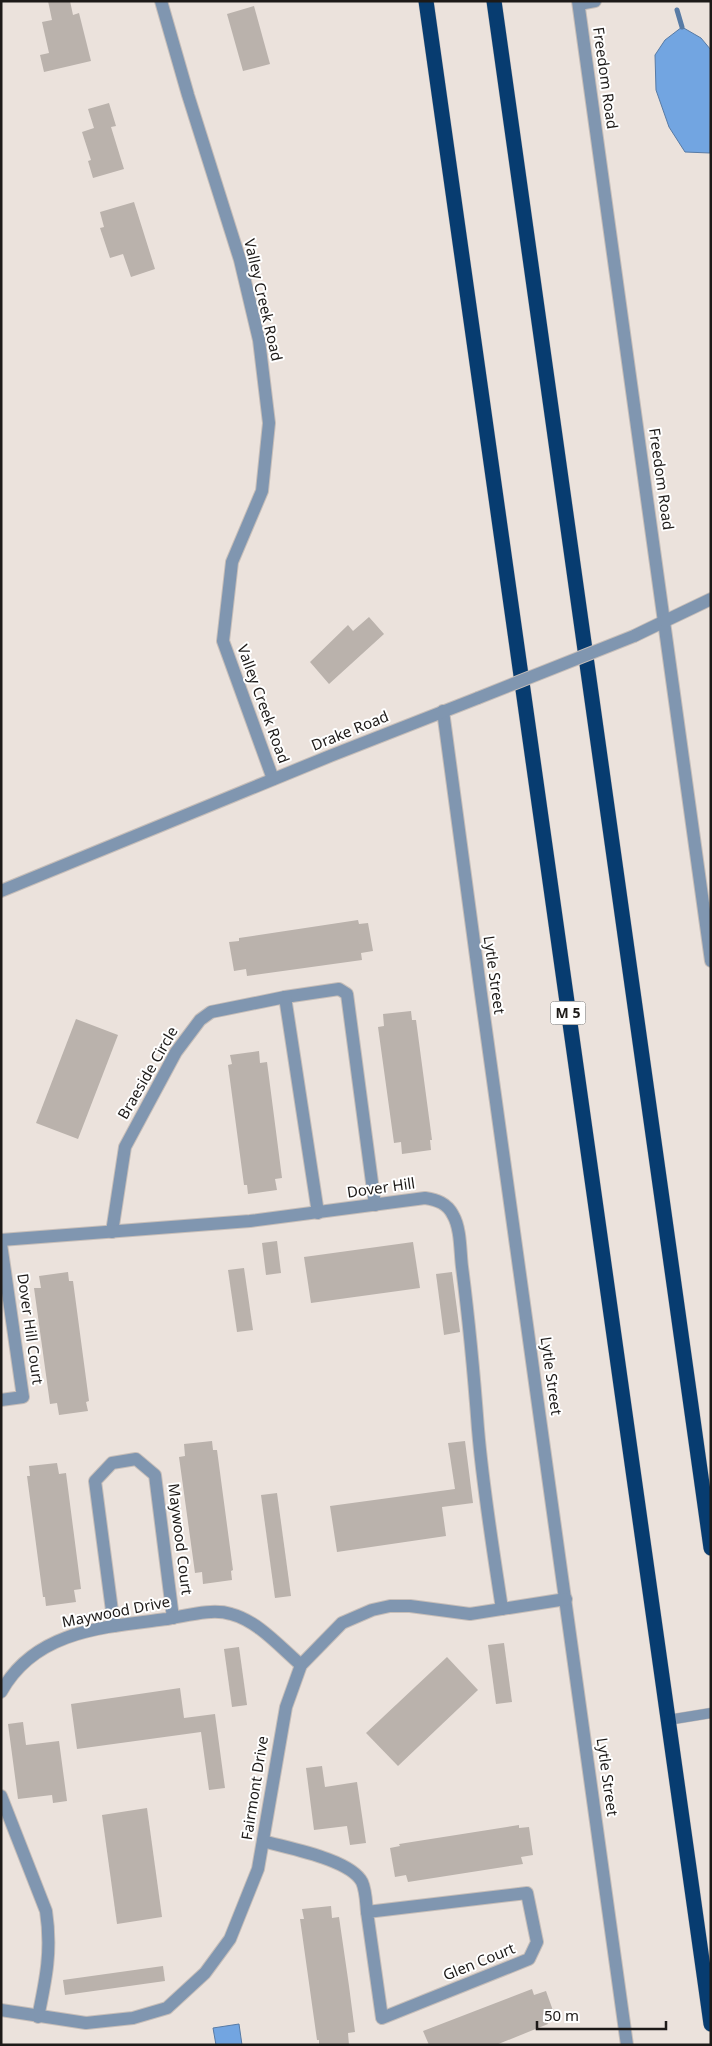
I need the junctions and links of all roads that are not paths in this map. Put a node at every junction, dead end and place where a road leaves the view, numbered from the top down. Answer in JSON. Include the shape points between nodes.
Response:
{"nodes":[{"id":1,"x":162,"y":1,"type":"edge"},
{"id":2,"x":426,"y":1,"type":"edge"},
{"id":3,"x":494,"y":1,"type":"edge"},
{"id":4,"x":595,"y":1,"type":"edge"},
{"id":5,"x":578,"y":3,"type":"edge"},
{"id":6,"x":711,"y":598,"type":"edge"},
{"id":7,"x":665,"y":620,"type":"junction"},
{"id":8,"x":443,"y":711,"type":"junction"},
{"id":9,"x":273,"y":779,"type":"junction"},
{"id":10,"x":1,"y":892,"type":"edge"},
{"id":11,"x":711,"y":960,"type":"edge"},
{"id":12,"x":285,"y":997,"type":"junction"},
{"id":13,"x":374,"y":1205,"type":"junction"},
{"id":14,"x":318,"y":1213,"type":"junction"},
{"id":15,"x":112,"y":1232,"type":"junction"},
{"id":16,"x":1,"y":1242,"type":"edge"},
{"id":17,"x":1,"y":1400,"type":"edge"},
{"id":18,"x":711,"y":1548,"type":"edge"},
{"id":19,"x":566,"y":1600,"type":"junction"},
{"id":20,"x":502,"y":1609,"type":"junction"},
{"id":21,"x":173,"y":1618,"type":"junction"},
{"id":22,"x":114,"y":1626,"type":"junction"},
{"id":23,"x":301,"y":1665,"type":"junction"},
{"id":24,"x":1,"y":1692,"type":"edge"},
{"id":25,"x":711,"y":1714,"type":"edge"},
{"id":26,"x":668,"y":1720,"type":"junction"},
{"id":27,"x":1,"y":1796,"type":"edge"},
{"id":28,"x":6,"y":1827,"type":"edge"},
{"id":29,"x":263,"y":1841,"type":"junction"},
{"id":30,"x":368,"y":1912,"type":"junction"},
{"id":31,"x":1,"y":2010,"type":"edge"},
{"id":32,"x":38,"y":2017,"type":"junction"},
{"id":33,"x":711,"y":2024,"type":"edge"},
{"id":34,"x":627,"y":2045,"type":"edge"}],
"edges":[{"from":1,"to":9,"type":"street","name":"Valley Creek Road","via":[[240,260],[259,340],[269,423],[262,491],[232,562],[223,641]]},
{"from":2,"to":26,"type":"highway","number":"M 5"},
{"from":3,"to":18,"type":"highway"},
{"from":4,"to":5,"type":"street"},
{"from":5,"to":7,"type":"street","name":"Freedom Road"},
{"from":6,"to":7,"type":"street","name":"Drake Road"},
{"from":7,"to":8,"type":"street","name":"Drake Road","bridge":true,"via":[[634,636]]},
{"from":7,"to":11,"type":"street","name":"Freedom Road"},
{"from":8,"to":9,"type":"street","name":"Drake Road"},
{"from":8,"to":19,"type":"street","name":"Lytle Street"},
{"from":9,"to":10,"type":"street","name":"Drake Road"},
{"from":12,"to":13,"type":"street","name":"Braeside Circle","via":[[339,989],[347,994]]},
{"from":12,"to":14,"type":"street"},
{"from":12,"to":15,"type":"street","name":"Braeside Circle","via":[[211,1012],[200,1020],[176,1052],[125,1147]]},
{"from":13,"to":14,"type":"street","name":"Dover Hill"},
{"from":13,"to":20,"type":"street","name":"Dover Hill","via":[[425,1198],[447,1206],[457,1224],[474,1360],[483,1476]]},
{"from":14,"to":15,"type":"street","name":"Dover Hill"},
{"from":15,"to":16,"type":"street","name":"Dover Hill"},
{"from":16,"to":17,"type":"street","name":"Dover Hill Court","via":[[23,1397]]},
{"from":19,"to":20,"type":"street","name":"Fairmont Drive"},
{"from":19,"to":34,"type":"street","name":"Lytle Street"},
{"from":20,"to":23,"type":"street","name":"Fairmont Drive","via":[[470,1614],[410,1606],[372,1610],[342,1623]]},
{"from":21,"to":22,"type":"street","name":"Maywood Drive"},
{"from":21,"to":22,"type":"street","name":"Maywood Court","via":[[155,1475],[136,1459],[112,1463],[95,1481]]},
{"from":21,"to":23,"type":"street","name":"Maywood Drive","via":[[211,1613],[242,1617]]},
{"from":22,"to":24,"type":"street","name":"Maywood Drive","via":[[72,1635],[45,1646],[14,1672]]},
{"from":23,"to":29,"type":"street","name":"Fairmont Drive","via":[[286,1707]]},
{"from":25,"to":26,"type":"lane"},
{"from":26,"to":33,"type":"highway","number":"M 5"},
{"from":27,"to":28,"type":"street"},
{"from":28,"to":32,"type":"street","via":[[40,1889],[49,1930],[49,1968]]},
{"from":29,"to":30,"type":"street","name":"Glen Court","via":[[335,1863],[356,1874],[364,1890]]},
{"from":29,"to":32,"type":"street","name":"Fairmont Drive","via":[[249,1896],[230,1940],[205,1973],[178,2000],[155,2013],[133,2018],[86,2023]]},
{"from":30,"to":30,"type":"street","name":"Glen Court","via":[[382,2018],[529,1959],[537,1942],[527,1893]]},
{"from":31,"to":32,"type":"street","name":"Fairmont Drive"}]}
